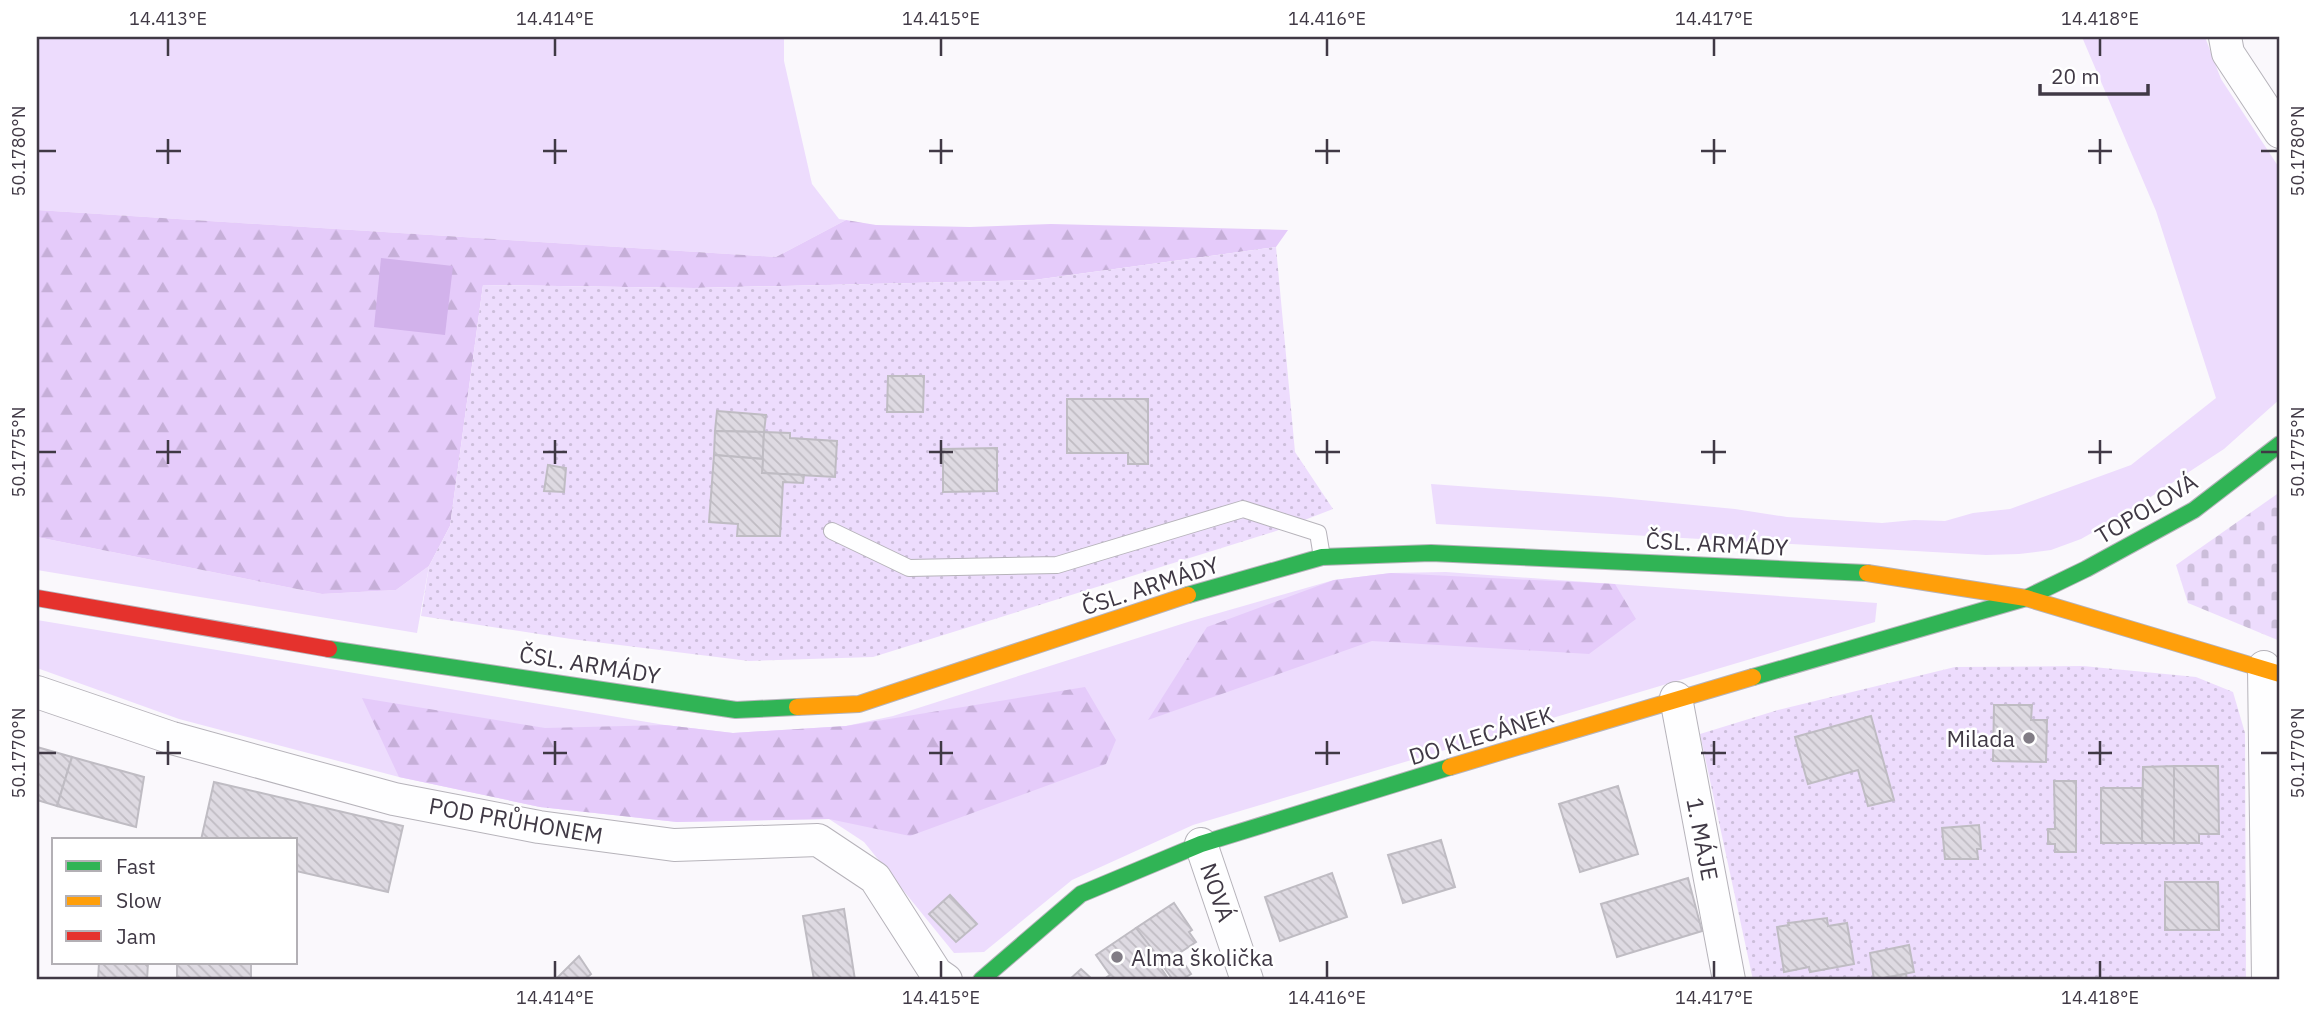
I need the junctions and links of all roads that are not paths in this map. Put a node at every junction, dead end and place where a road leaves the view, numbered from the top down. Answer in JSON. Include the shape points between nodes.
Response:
{"nodes":[{"id":1,"x":2225,"y":37,"type":"edge"},
{"id":2,"x":2280,"y":132,"type":"edge"},
{"id":3,"x":2280,"y":444,"type":"edge"},
{"id":4,"x":832,"y":531,"type":"dead end"},
{"id":5,"x":1322,"y":557,"type":"junction"},
{"id":6,"x":37,"y":598,"type":"edge"},
{"id":7,"x":2026,"y":598,"type":"junction"},
{"id":8,"x":2272,"y":671,"type":"edge"},
{"id":9,"x":37,"y":692,"type":"edge"},
{"id":10,"x":1676,"y":698,"type":"junction"},
{"id":11,"x":1201,"y":844,"type":"junction"},
{"id":12,"x":946,"y":980,"type":"edge"},
{"id":13,"x":981,"y":980,"type":"edge"},
{"id":14,"x":1247,"y":980,"type":"edge"},
{"id":15,"x":1729,"y":980,"type":"edge"},
{"id":16,"x":2268,"y":980,"type":"edge"}],
"edges":[{"from":1,"to":2,"type":"street","via":[[2228,53]]},
{"from":3,"to":7,"type":"street","name":"TOPOLOVÁ","via":[[2194,510]]},
{"from":4,"to":5,"type":"lane","via":[[909,568],[1056,565],[1243,509],[1318,533]]},
{"from":5,"to":6,"type":"street","name":"ČSL. ARMÁDY","via":[[1190,594],[859,704],[736,710],[317,647]]},
{"from":5,"to":7,"type":"street","name":"ČSL. ARMÁDY","via":[[1431,553],[1868,573]]},
{"from":7,"to":8,"type":"street","name":"ČSL. ARMÁDY"},
{"from":7,"to":10,"type":"street","name":"DO KLECÁNEK"},
{"from":8,"to":16,"type":"street"},
{"from":9,"to":12,"type":"street","name":"POD PRŮHONEM","via":[[172,738],[394,799],[538,827],[674,845],[818,839],[875,878],[936,973]]},
{"from":10,"to":11,"type":"street","name":"DO KLECÁNEK"},
{"from":10,"to":15,"type":"street","name":"1. MÁJE"},
{"from":11,"to":13,"type":"street","name":"DO KLECÁNEK","via":[[1081,894]]},
{"from":11,"to":14,"type":"street","name":"NOVÁ"}]}
